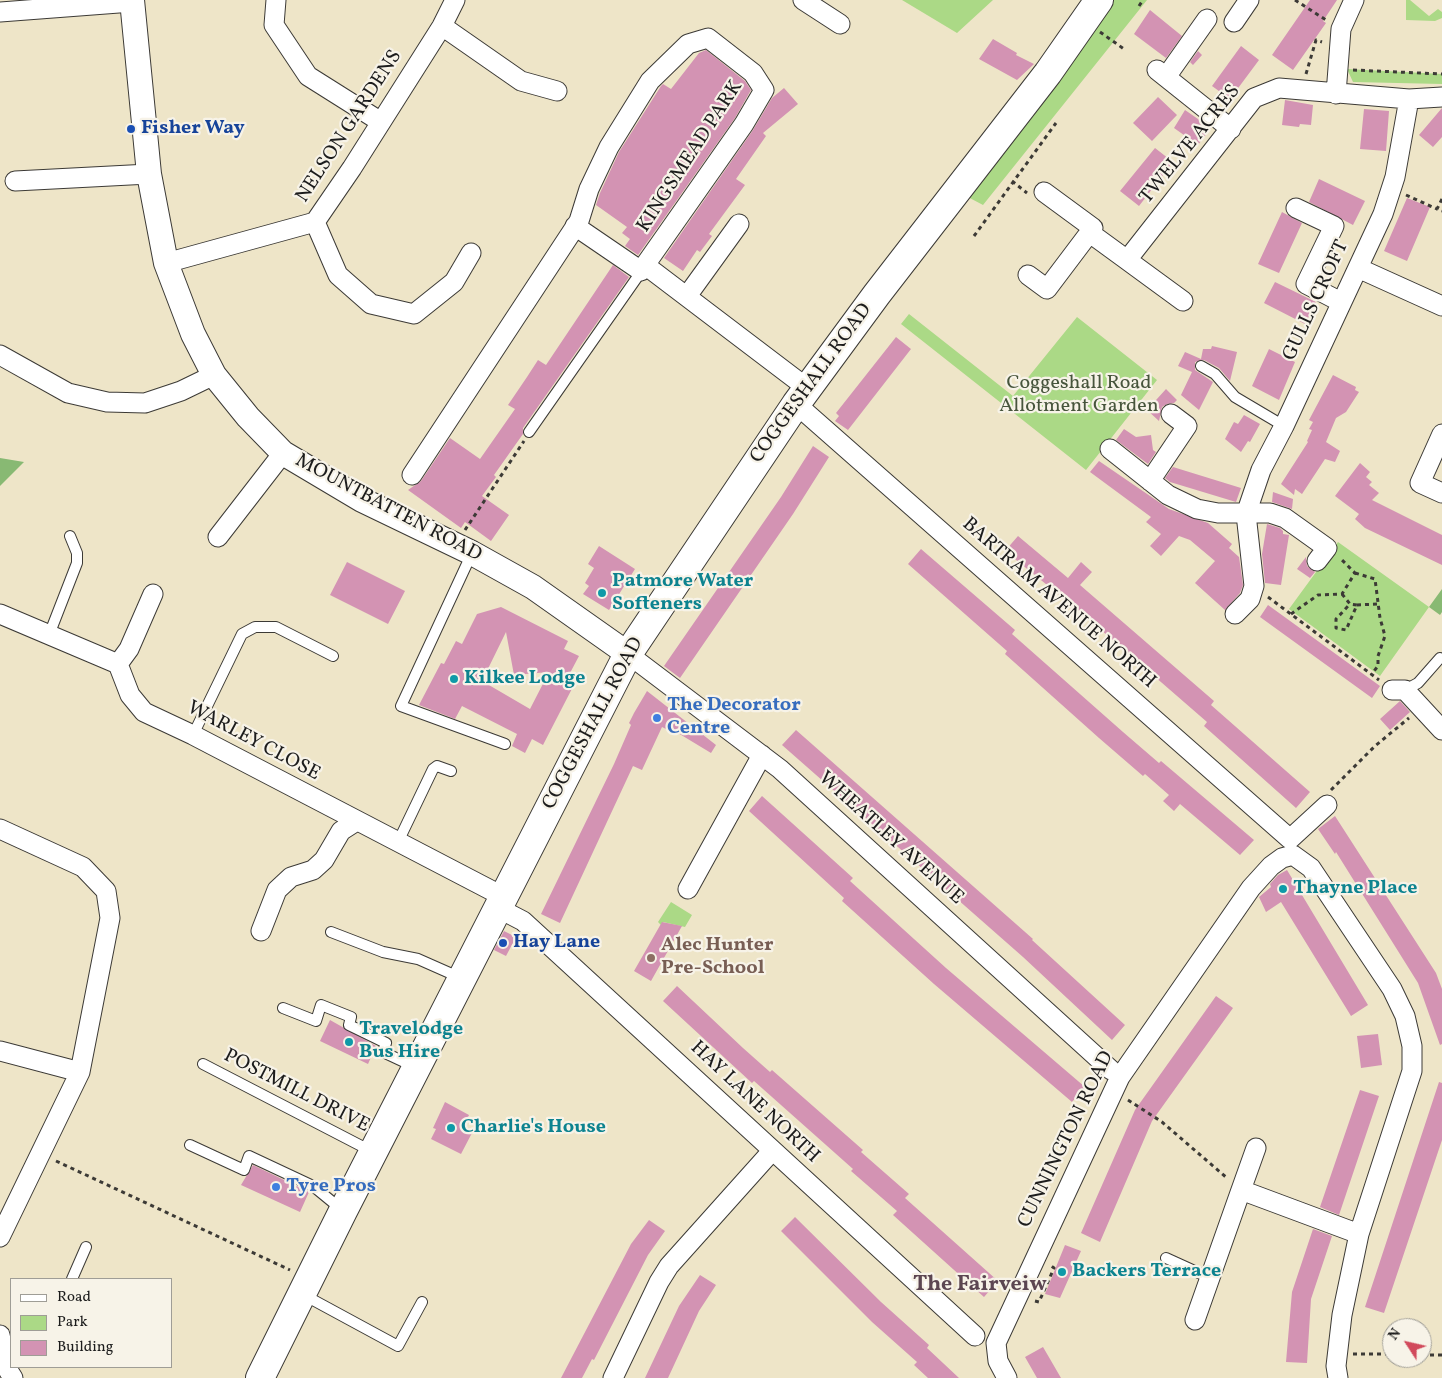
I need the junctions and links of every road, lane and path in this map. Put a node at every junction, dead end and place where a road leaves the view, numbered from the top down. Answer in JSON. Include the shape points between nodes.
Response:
{"nodes":[{"id":1,"x":276,"y":0,"type":"edge"},
{"id":2,"x":455,"y":0,"type":"edge"},
{"id":3,"x":803,"y":0,"type":"edge"},
{"id":4,"x":1143,"y":0,"type":"edge"},
{"id":5,"x":1249,"y":0,"type":"edge"},
{"id":6,"x":1295,"y":0,"type":"edge"},
{"id":7,"x":1354,"y":0,"type":"edge"},
{"id":8,"x":132,"y":1,"type":"edge"},
{"id":9,"x":1139,"y":6,"type":"dead end"},
{"id":10,"x":1092,"y":10,"type":"edge"},
{"id":11,"x":0,"y":12,"type":"edge"},
{"id":12,"x":1207,"y":20,"type":"dead end"},
{"id":13,"x":1234,"y":22,"type":"dead end"},
{"id":14,"x":840,"y":24,"type":"dead end"},
{"id":15,"x":442,"y":26,"type":"junction"},
{"id":16,"x":1340,"y":38,"type":"junction"},
{"id":17,"x":1124,"y":50,"type":"dead end"},
{"id":18,"x":1338,"y":69,"type":"junction"},
{"id":19,"x":1442,"y":74,"type":"edge"},
{"id":20,"x":1301,"y":90,"type":"junction"},
{"id":21,"x":557,"y":91,"type":"dead end"},
{"id":22,"x":1336,"y":94,"type":"junction"},
{"id":23,"x":1442,"y":97,"type":"edge"},
{"id":24,"x":1409,"y":99,"type":"junction"},
{"id":25,"x":381,"y":122,"type":"junction"},
{"id":26,"x":1056,"y":123,"type":"dead end"},
{"id":27,"x":1231,"y":129,"type":"junction"},
{"id":28,"x":149,"y":174,"type":"junction"},
{"id":29,"x":15,"y":181,"type":"dead end"},
{"id":30,"x":1391,"y":189,"type":"junction"},
{"id":31,"x":1044,"y":192,"type":"dead end"},
{"id":32,"x":1442,"y":199,"type":"edge"},
{"id":33,"x":1296,"y":208,"type":"dead end"},
{"id":34,"x":1437,"y":209,"type":"junction"},
{"id":35,"x":1442,"y":211,"type":"edge"},
{"id":36,"x":315,"y":222,"type":"junction"},
{"id":37,"x":739,"y":224,"type":"dead end"},
{"id":38,"x":575,"y":226,"type":"junction"},
{"id":39,"x":1090,"y":233,"type":"junction"},
{"id":40,"x":974,"y":236,"type":"dead end"},
{"id":41,"x":471,"y":253,"type":"dead end"},
{"id":42,"x":1126,"y":260,"type":"junction"},
{"id":43,"x":166,"y":263,"type":"junction"},
{"id":44,"x":643,"y":268,"type":"junction"},
{"id":45,"x":1358,"y":268,"type":"junction"},
{"id":46,"x":1028,"y":275,"type":"dead end"},
{"id":47,"x":687,"y":296,"type":"junction"},
{"id":48,"x":1183,"y":301,"type":"dead end"},
{"id":49,"x":1342,"y":302,"type":"junction"},
{"id":50,"x":1442,"y":306,"type":"edge"},
{"id":51,"x":0,"y":355,"type":"edge"},
{"id":52,"x":1201,"y":366,"type":"dead end"},
{"id":53,"x":214,"y":374,"type":"junction"},
{"id":54,"x":801,"y":396,"type":"junction"},
{"id":55,"x":1171,"y":414,"type":"dead end"},
{"id":56,"x":1284,"y":426,"type":"junction"},
{"id":57,"x":529,"y":432,"type":"joint"},
{"id":58,"x":1442,"y":434,"type":"edge"},
{"id":59,"x":1110,"y":449,"type":"dead end"},
{"id":60,"x":283,"y":453,"type":"junction"},
{"id":61,"x":412,"y":475,"type":"dead end"},
{"id":62,"x":1150,"y":480,"type":"junction"},
{"id":63,"x":1440,"y":492,"type":"edge"},
{"id":64,"x":1246,"y":514,"type":"junction"},
{"id":65,"x":70,"y":536,"type":"dead end"},
{"id":66,"x":218,"y":537,"type":"dead end"},
{"id":67,"x":464,"y":549,"type":"junction"},
{"id":68,"x":1341,"y":559,"type":"dead end"},
{"id":69,"x":1317,"y":561,"type":"dead end"},
{"id":70,"x":1356,"y":573,"type":"junction"},
{"id":71,"x":1254,"y":586,"type":"junction"},
{"id":72,"x":153,"y":594,"type":"dead end"},
{"id":73,"x":1342,"y":594,"type":"junction"},
{"id":74,"x":1350,"y":604,"type":"junction"},
{"id":75,"x":1378,"y":604,"type":"junction"},
{"id":76,"x":1357,"y":606,"type":"junction"},
{"id":77,"x":0,"y":614,"type":"edge"},
{"id":78,"x":1235,"y":614,"type":"dead end"},
{"id":79,"x":1291,"y":614,"type":"junction"},
{"id":80,"x":49,"y":635,"type":"junction"},
{"id":81,"x":628,"y":654,"type":"junction"},
{"id":82,"x":333,"y":656,"type":"dead end"},
{"id":83,"x":1440,"y":658,"type":"dead end"},
{"id":84,"x":118,"y":664,"type":"junction"},
{"id":85,"x":1372,"y":675,"type":"junction"},
{"id":86,"x":1399,"y":690,"type":"junction"},
{"id":87,"x":1421,"y":708,"type":"junction"},
{"id":88,"x":1442,"y":730,"type":"edge"},
{"id":89,"x":193,"y":735,"type":"junction"},
{"id":90,"x":505,"y":744,"type":"dead end"},
{"id":91,"x":762,"y":756,"type":"junction"},
{"id":92,"x":451,"y":772,"type":"dead end"},
{"id":93,"x":1328,"y":798,"type":"joint"},
{"id":94,"x":356,"y":822,"type":"junction"},
{"id":95,"x":0,"y":829,"type":"edge"},
{"id":96,"x":398,"y":842,"type":"junction"},
{"id":97,"x":1291,"y":847,"type":"junction"},
{"id":98,"x":688,"y":889,"type":"dead end"},
{"id":99,"x":501,"y":903,"type":"junction"},
{"id":100,"x":261,"y":931,"type":"dead end"},
{"id":101,"x":331,"y":932,"type":"dead end"},
{"id":102,"x":462,"y":978,"type":"junction"},
{"id":103,"x":283,"y":1008,"type":"dead end"},
{"id":104,"x":0,"y":1051,"type":"edge"},
{"id":105,"x":203,"y":1064,"type":"dead end"},
{"id":106,"x":416,"y":1068,"type":"junction"},
{"id":107,"x":1110,"y":1070,"type":"dead end"},
{"id":108,"x":80,"y":1072,"type":"junction"},
{"id":109,"x":1113,"y":1090,"type":"junction"},
{"id":110,"x":190,"y":1145,"type":"dead end"},
{"id":111,"x":1256,"y":1148,"type":"dead end"},
{"id":112,"x":772,"y":1151,"type":"junction"},
{"id":113,"x":373,"y":1152,"type":"junction"},
{"id":114,"x":40,"y":1154,"type":"junction"},
{"id":115,"x":1241,"y":1190,"type":"junction"},
{"id":116,"x":343,"y":1211,"type":"junction"},
{"id":117,"x":1359,"y":1234,"type":"junction"},
{"id":118,"x":0,"y":1237,"type":"edge"},
{"id":119,"x":86,"y":1247,"type":"dead end"},
{"id":120,"x":1166,"y":1258,"type":"dead end"},
{"id":121,"x":72,"y":1278,"type":"edge"},
{"id":122,"x":1210,"y":1278,"type":"junction"},
{"id":123,"x":305,"y":1286,"type":"junction"},
{"id":124,"x":422,"y":1302,"type":"dead end"},
{"id":125,"x":1195,"y":1320,"type":"dead end"},
{"id":126,"x":975,"y":1336,"type":"dead end"},
{"id":127,"x":4,"y":1340,"type":"edge"},
{"id":128,"x":1338,"y":1354,"type":"junction"},
{"id":129,"x":1382,"y":1354,"type":"edge"},
{"id":130,"x":1005,"y":1377,"type":"edge"},
{"id":131,"x":13,"y":1378,"type":"edge"},
{"id":132,"x":260,"y":1378,"type":"edge"},
{"id":133,"x":613,"y":1378,"type":"edge"},
{"id":134,"x":1338,"y":1378,"type":"edge"}],
"edges":[{"from":1,"to":25,"type":"street","via":[[274,25],[308,76]]},
{"from":2,"to":15,"type":"street","name":"NELSON GARDENS"},
{"from":3,"to":14,"type":"street"},
{"from":4,"to":9,"type":"path"},
{"from":5,"to":13,"type":"street"},
{"from":6,"to":16,"type":"path"},
{"from":7,"to":16,"type":"street"},
{"from":8,"to":11,"type":"street"},
{"from":8,"to":28,"type":"street","name":"MOUNTBATTEN ROAD"},
{"from":10,"to":17,"type":"path"},
{"from":10,"to":54,"type":"main road","name":"COGGESHALL ROAD"},
{"from":12,"to":27,"type":"street","via":[[1162,74]]},
{"from":15,"to":21,"type":"street","via":[[521,82]]},
{"from":15,"to":25,"type":"street","name":"NELSON GARDENS"},
{"from":16,"to":18,"type":"street"},
{"from":16,"to":20,"type":"path","via":[[1316,40]]},
{"from":18,"to":19,"type":"path"},
{"from":18,"to":22,"type":"street"},
{"from":20,"to":22,"type":"street","name":"TWELVE ACRES"},
{"from":20,"to":27,"type":"street","name":"TWELVE ACRES","via":[[1279,88],[1254,98]]},
{"from":22,"to":24,"type":"street","name":"TWELVE ACRES"},
{"from":23,"to":24,"type":"street","name":"TWELVE ACRES"},
{"from":24,"to":30,"type":"street","name":"GULLS CROFT"},
{"from":25,"to":36,"type":"street","name":"NELSON GARDENS"},
{"from":26,"to":40,"type":"path"},
{"from":27,"to":42,"type":"street","name":"TWELVE ACRES"},
{"from":28,"to":29,"type":"street"},
{"from":28,"to":43,"type":"street","name":"MOUNTBATTEN ROAD"},
{"from":30,"to":34,"type":"path"},
{"from":30,"to":45,"type":"street","name":"GULLS CROFT"},
{"from":31,"to":39,"type":"street","via":[[1094,228]]},
{"from":32,"to":34,"type":"path"},
{"from":33,"to":49,"type":"street","via":[[1334,226],[1306,284]]},
{"from":34,"to":35,"type":"path"},
{"from":36,"to":41,"type":"street","via":[[338,276],[371,304],[414,314],[454,282]]},
{"from":36,"to":43,"type":"street","name":"NELSON GARDENS"},
{"from":37,"to":47,"type":"street"},
{"from":38,"to":44,"type":"street"},
{"from":38,"to":44,"type":"street","name":"KINGSMEAD PARK","via":[[609,147],[650,81],[688,44],[708,38],[753,73],[764,90],[744,124]]},
{"from":38,"to":61,"type":"street","name":"KINGSMEAD PARK"},
{"from":39,"to":42,"type":"street"},
{"from":39,"to":46,"type":"street","via":[[1047,289]]},
{"from":42,"to":48,"type":"street"},
{"from":43,"to":53,"type":"street","name":"MOUNTBATTEN ROAD","via":[[193,334]]},
{"from":44,"to":47,"type":"street","name":"KINGSMEAD PARK"},
{"from":44,"to":57,"type":"lane"},
{"from":45,"to":49,"type":"street","name":"GULLS CROFT"},
{"from":45,"to":50,"type":"street"},
{"from":47,"to":54,"type":"street","name":"KINGSMEAD PARK"},
{"from":49,"to":56,"type":"street","name":"GULLS CROFT"},
{"from":51,"to":53,"type":"street","via":[[68,393],[106,402],[144,403],[181,391]]},
{"from":52,"to":56,"type":"lane","via":[[1215,374],[1235,397]]},
{"from":53,"to":60,"type":"street","name":"MOUNTBATTEN ROAD","via":[[248,417]]},
{"from":54,"to":81,"type":"main road","name":"COGGESHALL ROAD"},
{"from":54,"to":97,"type":"street","name":"BARTRAM AVENUE NORTH"},
{"from":55,"to":62,"type":"street","via":[[1187,426]]},
{"from":56,"to":64,"type":"street","name":"GULLS CROFT","via":[[1261,470]]},
{"from":57,"to":67,"type":"path"},
{"from":58,"to":63,"type":"street","via":[[1420,483]]},
{"from":59,"to":62,"type":"street"},
{"from":60,"to":66,"type":"street"},
{"from":60,"to":67,"type":"street","name":"MOUNTBATTEN ROAD","via":[[362,500]]},
{"from":62,"to":64,"type":"street","via":[[1168,495],[1197,510]]},
{"from":64,"to":69,"type":"street","via":[[1270,513],[1293,523],[1327,548]]},
{"from":64,"to":71,"type":"street","name":"GULLS CROFT"},
{"from":65,"to":80,"type":"lane","via":[[77,553],[77,563]]},
{"from":67,"to":81,"type":"street","name":"MOUNTBATTEN ROAD","via":[[533,587]]},
{"from":67,"to":90,"type":"lane","via":[[401,706]]},
{"from":68,"to":70,"type":"path"},
{"from":70,"to":73,"type":"path"},
{"from":70,"to":75,"type":"path","via":[[1375,579]]},
{"from":71,"to":78,"type":"street","via":[[1250,599]]},
{"from":71,"to":79,"type":"path"},
{"from":72,"to":84,"type":"street","via":[[129,650]]},
{"from":73,"to":74,"type":"path"},
{"from":73,"to":79,"type":"path","via":[[1318,594]]},
{"from":74,"to":76,"type":"path"},
{"from":74,"to":76,"type":"path","via":[[1336,619],[1336,628],[1346,630]]},
{"from":75,"to":76,"type":"path"},
{"from":75,"to":85,"type":"path","via":[[1386,636],[1378,656],[1378,666]]},
{"from":77,"to":80,"type":"street"},
{"from":79,"to":85,"type":"path"},
{"from":80,"to":84,"type":"street"},
{"from":81,"to":91,"type":"street","name":"WHEATLEY AVENUE"},
{"from":81,"to":99,"type":"main road","name":"COGGESHALL ROAD"},
{"from":82,"to":89,"type":"lane","via":[[276,627],[255,627],[242,634]]},
{"from":83,"to":86,"type":"lane","via":[[1418,682]]},
{"from":84,"to":89,"type":"street","name":"WARLEY CLOSE","via":[[135,704],[144,712]]},
{"from":85,"to":86,"type":"path"},
{"from":86,"to":87,"type":"street"},
{"from":87,"to":88,"type":"street"},
{"from":87,"to":93,"type":"path","via":[[1375,746]]},
{"from":89,"to":94,"type":"street","name":"WARLEY CLOSE"},
{"from":91,"to":98,"type":"street"},
{"from":91,"to":107,"type":"street","name":"WHEATLEY AVENUE"},
{"from":92,"to":96,"type":"lane","via":[[437,766],[433,769]]},
{"from":93,"to":97,"type":"street","name":"CUNNINGTON ROAD"},
{"from":94,"to":96,"type":"street","name":"WARLEY CLOSE"},
{"from":94,"to":100,"type":"street","via":[[341,831],[324,860],[313,870],[291,877],[282,884]]},
{"from":95,"to":108,"type":"street","via":[[83,867],[106,891],[110,918]]},
{"from":96,"to":99,"type":"street","name":"WARLEY CLOSE"},
{"from":97,"to":109,"type":"street","name":"CUNNINGTON ROAD","via":[[1251,888]]},
{"from":97,"to":117,"type":"street","name":"BARTRAM AVENUE NORTH","via":[[1311,868],[1392,989],[1405,1016],[1412,1046],[1412,1072]]},
{"from":99,"to":102,"type":"main road","name":"COGGESHALL ROAD"},
{"from":99,"to":112,"type":"street","name":"HAY LANE NORTH"},
{"from":101,"to":102,"type":"lane","via":[[382,952],[418,959]]},
{"from":102,"to":106,"type":"main road","name":"COGGESHALL ROAD"},
{"from":103,"to":106,"type":"lane","via":[[316,1021],[321,1005],[351,1017],[349,1025],[386,1043],[383,1052]]},
{"from":104,"to":108,"type":"street"},
{"from":105,"to":113,"type":"lane","name":"POSTMILL DRIVE"},
{"from":106,"to":113,"type":"main road","name":"COGGESHALL ROAD"},
{"from":108,"to":114,"type":"street"},
{"from":109,"to":115,"type":"path","via":[[1162,1122]]},
{"from":109,"to":130,"type":"street","name":"CUNNINGTON ROAD","via":[[996,1343],[998,1361]]},
{"from":110,"to":116,"type":"lane","via":[[244,1170],[249,1156],[313,1186]]},
{"from":111,"to":115,"type":"street"},
{"from":112,"to":126,"type":"street","name":"HAY LANE NORTH"},
{"from":112,"to":133,"type":"street","via":[[669,1266]]},
{"from":113,"to":116,"type":"main road","name":"COGGESHALL ROAD"},
{"from":114,"to":118,"type":"street"},
{"from":114,"to":123,"type":"path"},
{"from":115,"to":117,"type":"street"},
{"from":115,"to":122,"type":"street"},
{"from":116,"to":123,"type":"main road","name":"COGGESHALL ROAD"},
{"from":117,"to":128,"type":"street","name":"BARTRAM AVENUE NORTH","via":[[1342,1315]]},
{"from":119,"to":121,"type":"lane"},
{"from":120,"to":122,"type":"lane"},
{"from":122,"to":125,"type":"street"},
{"from":123,"to":124,"type":"lane","via":[[398,1346]]},
{"from":123,"to":132,"type":"main road","name":"COGGESHALL ROAD"},
{"from":127,"to":131,"type":"street","via":[[8,1370]]},
{"from":128,"to":129,"type":"path"},
{"from":128,"to":134,"type":"street","name":"BARTRAM AVENUE NORTH"}]}
